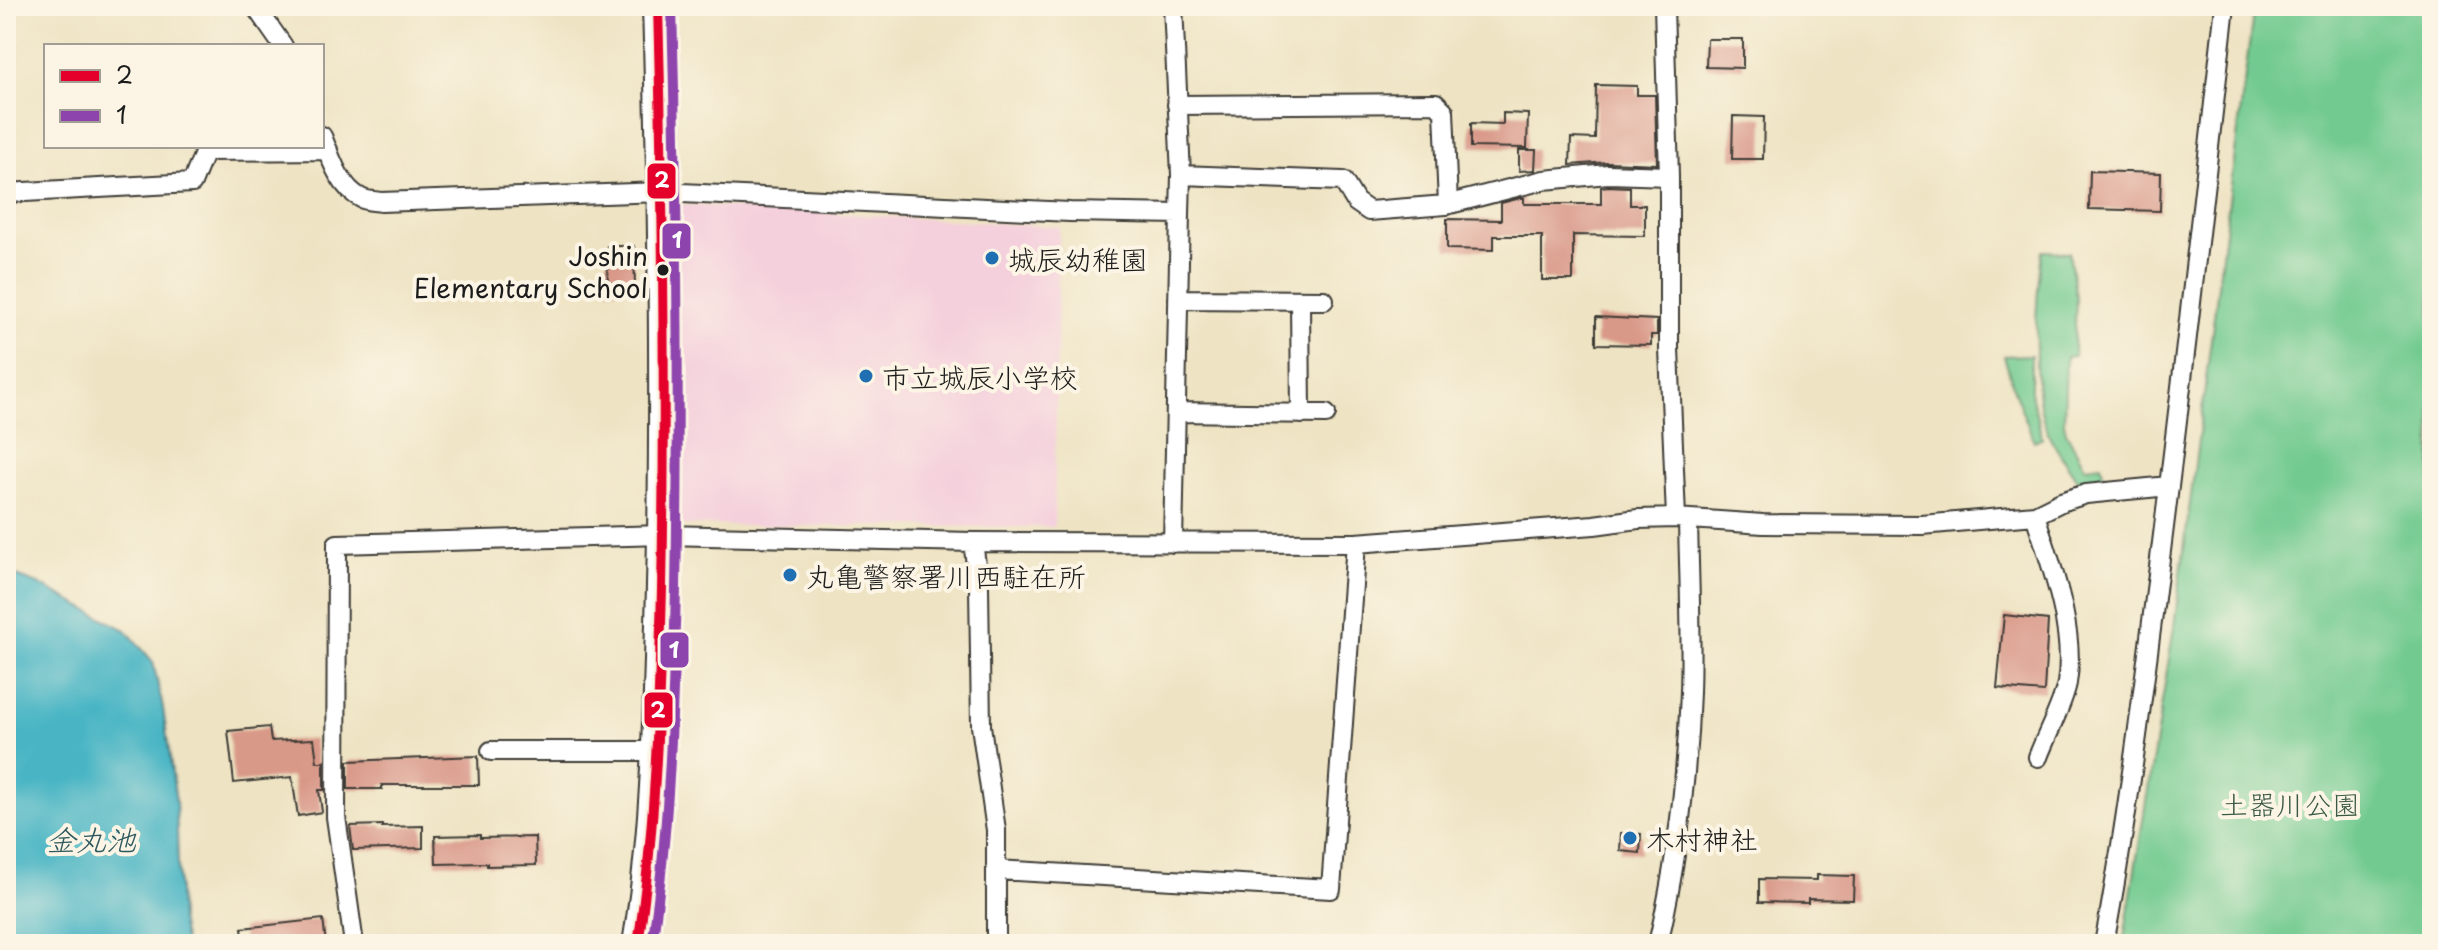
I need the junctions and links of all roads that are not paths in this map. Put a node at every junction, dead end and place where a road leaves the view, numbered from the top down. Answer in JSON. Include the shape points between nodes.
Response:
{"nodes":[{"id":1,"x":255,"y":6,"type":"edge"},
{"id":2,"x":658,"y":6,"type":"edge"},
{"id":3,"x":1173,"y":6,"type":"edge"},
{"id":4,"x":1664,"y":6,"type":"edge"},
{"id":5,"x":2225,"y":6,"type":"edge"},
{"id":6,"x":282,"y":44,"type":"edge"},
{"id":7,"x":1177,"y":105,"type":"junction"},
{"id":8,"x":325,"y":143,"type":"edge"},
{"id":9,"x":250,"y":148,"type":"edge"},
{"id":10,"x":1181,"y":175,"type":"junction"},
{"id":11,"x":1669,"y":176,"type":"junction"},
{"id":12,"x":662,"y":192,"type":"junction"},
{"id":13,"x":6,"y":193,"type":"edge"},
{"id":14,"x":1448,"y":204,"type":"junction"},
{"id":15,"x":1180,"y":214,"type":"junction"},
{"id":16,"x":1178,"y":299,"type":"junction"},
{"id":17,"x":1300,"y":300,"type":"junction"},
{"id":18,"x":1324,"y":300,"type":"dead end"},
{"id":19,"x":1176,"y":412,"type":"junction"},
{"id":20,"x":1301,"y":414,"type":"junction"},
{"id":21,"x":1326,"y":414,"type":"dead end"},
{"id":22,"x":2169,"y":486,"type":"junction"},
{"id":23,"x":2035,"y":515,"type":"junction"},
{"id":24,"x":1682,"y":519,"type":"junction"},
{"id":25,"x":664,"y":535,"type":"junction"},
{"id":26,"x":973,"y":542,"type":"junction"},
{"id":27,"x":1173,"y":543,"type":"junction"},
{"id":28,"x":1356,"y":543,"type":"junction"},
{"id":29,"x":491,"y":751,"type":"dead end"},
{"id":30,"x":657,"y":751,"type":"junction"},
{"id":31,"x":2038,"y":757,"type":"dead end"},
{"id":32,"x":997,"y":870,"type":"junction"},
{"id":33,"x":354,"y":944,"type":"edge"},
{"id":34,"x":638,"y":944,"type":"edge"},
{"id":35,"x":996,"y":944,"type":"edge"},
{"id":36,"x":1661,"y":944,"type":"edge"},
{"id":37,"x":2104,"y":944,"type":"edge"}],
"edges":[{"from":1,"to":6,"type":"street"},
{"from":2,"to":12,"type":"main road"},
{"from":3,"to":7,"type":"street"},
{"from":4,"to":11,"type":"street"},
{"from":5,"to":22,"type":"street"},
{"from":7,"to":10,"type":"street"},
{"from":7,"to":14,"type":"street","via":[[1436,103],[1444,111]]},
{"from":8,"to":12,"type":"street","via":[[349,189],[381,202]]},
{"from":9,"to":13,"type":"street","via":[[205,151],[192,183]]},
{"from":10,"to":14,"type":"street","via":[[1343,181],[1369,211]]},
{"from":10,"to":15,"type":"street"},
{"from":11,"to":14,"type":"street","via":[[1544,180]]},
{"from":11,"to":24,"type":"street","via":[[1669,349]]},
{"from":12,"to":15,"type":"street"},
{"from":12,"to":25,"type":"main road"},
{"from":15,"to":16,"type":"street"},
{"from":16,"to":17,"type":"street"},
{"from":16,"to":19,"type":"street"},
{"from":17,"to":18,"type":"street"},
{"from":17,"to":20,"type":"street"},
{"from":19,"to":20,"type":"street"},
{"from":19,"to":27,"type":"street"},
{"from":20,"to":21,"type":"street"},
{"from":22,"to":23,"type":"street","via":[[2086,494]]},
{"from":22,"to":37,"type":"street"},
{"from":23,"to":24,"type":"street","via":[[1922,525]]},
{"from":23,"to":31,"type":"street","via":[[2070,650],[2067,685]]},
{"from":24,"to":28,"type":"street"},
{"from":24,"to":36,"type":"street","via":[[1689,707],[1681,819]]},
{"from":25,"to":26,"type":"street"},
{"from":25,"to":30,"type":"main road"},
{"from":25,"to":33,"type":"street","via":[[337,544],[336,817]]},
{"from":26,"to":27,"type":"street"},
{"from":26,"to":32,"type":"street","via":[[979,587],[981,726]]},
{"from":27,"to":28,"type":"street"},
{"from":28,"to":32,"type":"street","via":[[1331,889]]},
{"from":29,"to":30,"type":"street"},
{"from":30,"to":34,"type":"main road"},
{"from":32,"to":35,"type":"street"}]}
